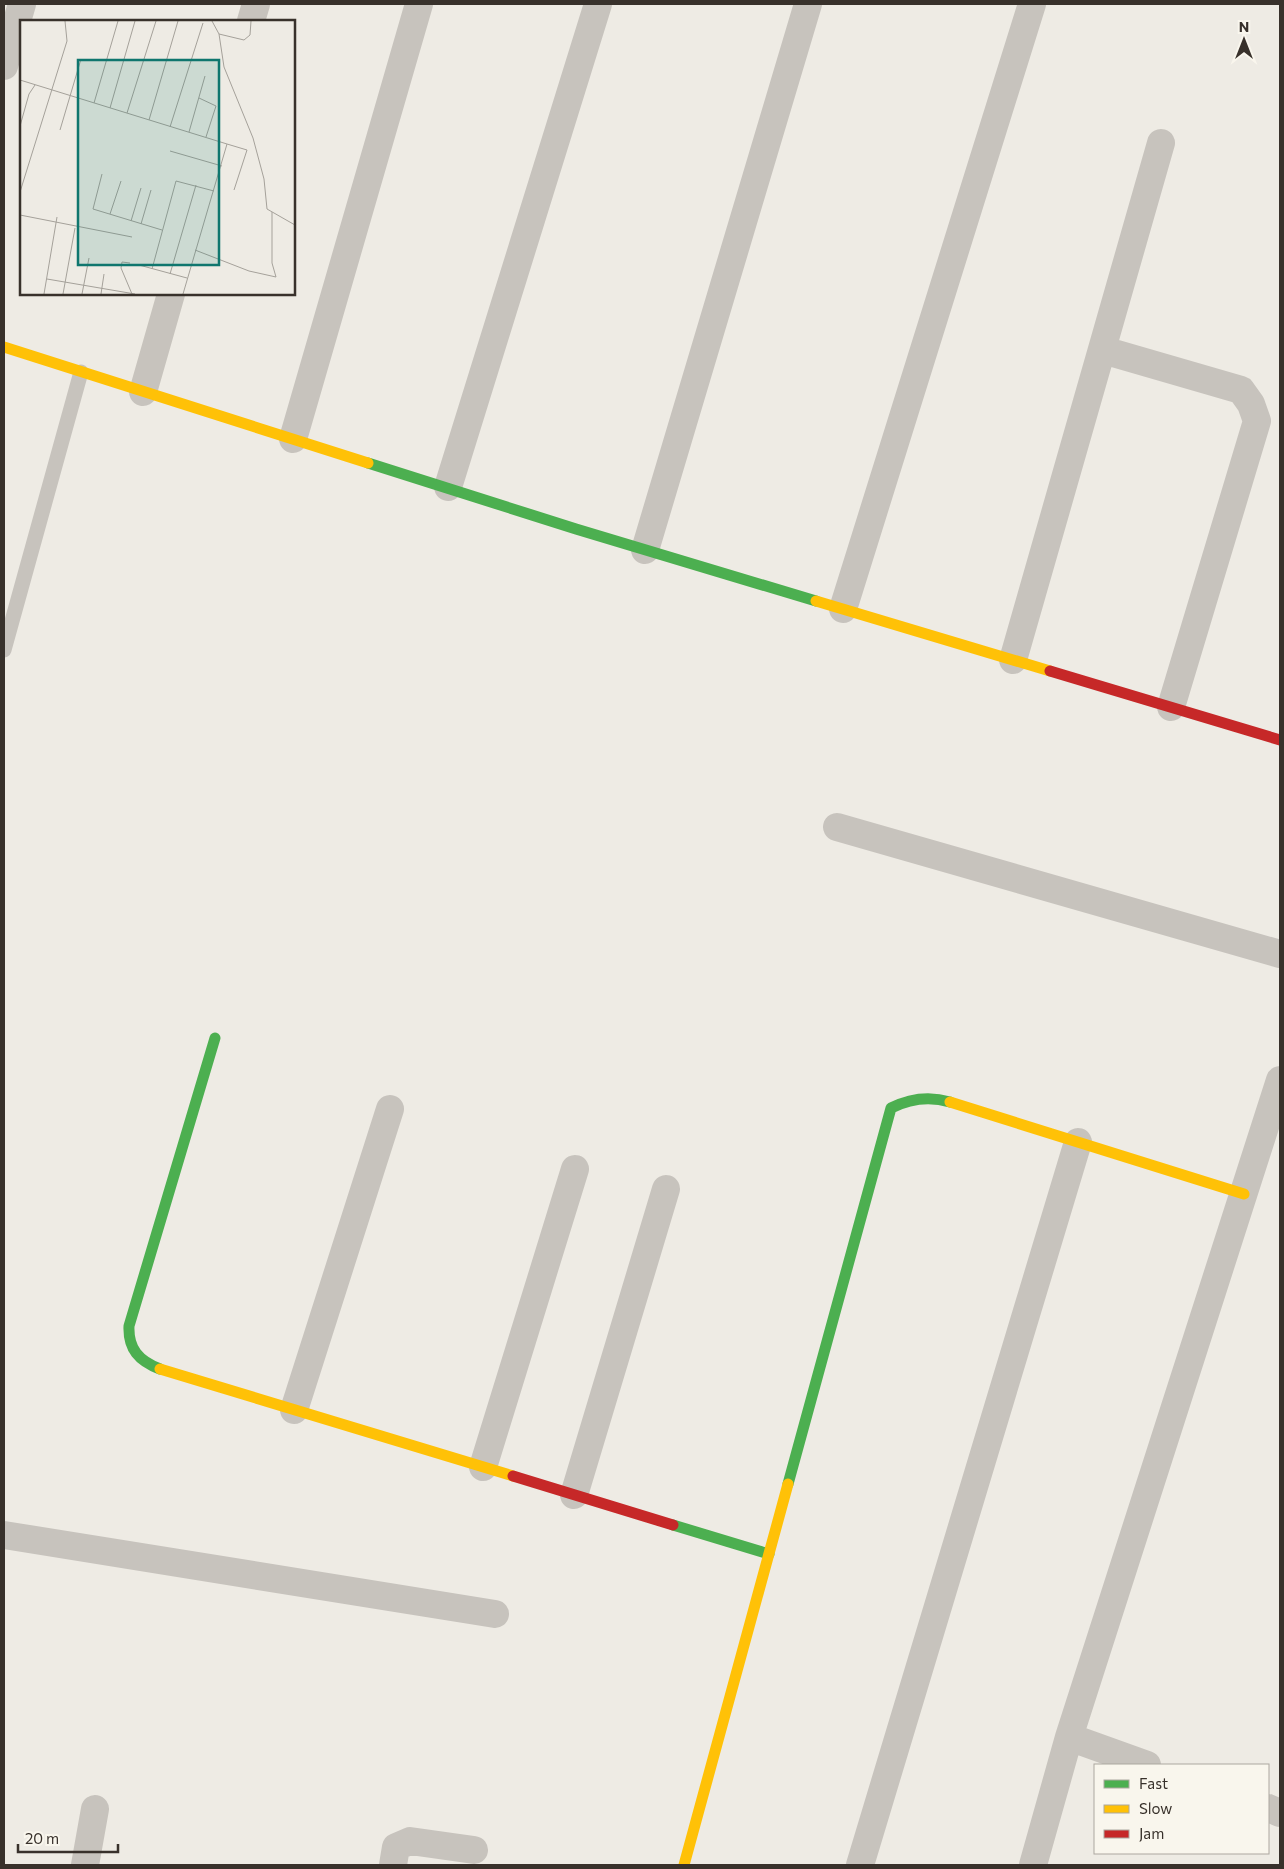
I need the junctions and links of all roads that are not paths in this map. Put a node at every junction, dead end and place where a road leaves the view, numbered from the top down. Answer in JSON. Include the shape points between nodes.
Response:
{"nodes":[{"id":1,"x":22,"y":4,"type":"edge"},
{"id":2,"x":256,"y":4,"type":"edge"},
{"id":3,"x":419,"y":4,"type":"edge"},
{"id":4,"x":598,"y":4,"type":"edge"},
{"id":5,"x":808,"y":4,"type":"edge"},
{"id":6,"x":1032,"y":4,"type":"edge"},
{"id":7,"x":251,"y":20,"type":"edge"},
{"id":8,"x":4,"y":66,"type":"edge"},
{"id":9,"x":1161,"y":143,"type":"dead end"},
{"id":10,"x":171,"y":295,"type":"edge"},
{"id":11,"x":4,"y":347,"type":"edge"},
{"id":12,"x":1103,"y":350,"type":"junction"},
{"id":13,"x":81,"y":372,"type":"junction"},
{"id":14,"x":143,"y":392,"type":"junction"},
{"id":15,"x":293,"y":439,"type":"junction"},
{"id":16,"x":448,"y":486,"type":"junction"},
{"id":17,"x":645,"y":550,"type":"junction"},
{"id":18,"x":843,"y":609,"type":"junction"},
{"id":19,"x":4,"y":650,"type":"edge"},
{"id":20,"x":1013,"y":660,"type":"junction"},
{"id":21,"x":1171,"y":707,"type":"junction"},
{"id":22,"x":1280,"y":740,"type":"edge"},
{"id":23,"x":837,"y":827,"type":"dead end"},
{"id":24,"x":1280,"y":954,"type":"edge"},
{"id":25,"x":215,"y":1038,"type":"dead end"},
{"id":26,"x":1280,"y":1080,"type":"edge"},
{"id":27,"x":390,"y":1109,"type":"dead end"},
{"id":28,"x":1078,"y":1142,"type":"junction"},
{"id":29,"x":575,"y":1169,"type":"dead end"},
{"id":30,"x":666,"y":1189,"type":"dead end"},
{"id":31,"x":1244,"y":1194,"type":"junction"},
{"id":32,"x":294,"y":1410,"type":"junction"},
{"id":33,"x":483,"y":1467,"type":"junction"},
{"id":34,"x":574,"y":1495,"type":"junction"},
{"id":35,"x":4,"y":1534,"type":"edge"},
{"id":36,"x":769,"y":1554,"type":"junction"},
{"id":37,"x":495,"y":1614,"type":"dead end"},
{"id":38,"x":1069,"y":1738,"type":"junction"},
{"id":39,"x":1144,"y":1764,"type":"edge"},
{"id":40,"x":95,"y":1809,"type":"dead end"},
{"id":41,"x":474,"y":1850,"type":"dead end"},
{"id":42,"x":85,"y":1865,"type":"edge"},
{"id":43,"x":392,"y":1865,"type":"edge"},
{"id":44,"x":684,"y":1865,"type":"edge"},
{"id":45,"x":860,"y":1865,"type":"edge"},
{"id":46,"x":1033,"y":1865,"type":"edge"}],
"edges":[{"from":1,"to":8,"type":"street"},
{"from":2,"to":7,"type":"street"},
{"from":3,"to":15,"type":"street"},
{"from":4,"to":16,"type":"street"},
{"from":5,"to":17,"type":"street"},
{"from":6,"to":18,"type":"street"},
{"from":9,"to":12,"type":"street"},
{"from":10,"to":14,"type":"street"},
{"from":11,"to":13,"type":"street"},
{"from":12,"to":20,"type":"street"},
{"from":12,"to":21,"type":"street","via":[[1241,390],[1252,404],[1257,421]]},
{"from":13,"to":14,"type":"street"},
{"from":13,"to":19,"type":"lane"},
{"from":14,"to":15,"type":"street"},
{"from":15,"to":16,"type":"street"},
{"from":16,"to":17,"type":"street"},
{"from":17,"to":18,"type":"street"},
{"from":18,"to":20,"type":"street"},
{"from":20,"to":21,"type":"street"},
{"from":21,"to":22,"type":"street"},
{"from":23,"to":24,"type":"street"},
{"from":25,"to":32,"type":"street","via":[[128,1326],[127,1341],[136,1357],[157,1368]]},
{"from":26,"to":31,"type":"street"},
{"from":27,"to":32,"type":"street"},
{"from":28,"to":31,"type":"street"},
{"from":28,"to":36,"type":"street","via":[[943,1100],[908,1100],[891,1108]]},
{"from":28,"to":45,"type":"street"},
{"from":29,"to":33,"type":"street"},
{"from":30,"to":34,"type":"street"},
{"from":31,"to":38,"type":"street"},
{"from":32,"to":33,"type":"street"},
{"from":33,"to":34,"type":"street"},
{"from":34,"to":36,"type":"street"},
{"from":35,"to":37,"type":"street"},
{"from":36,"to":44,"type":"street"},
{"from":38,"to":39,"type":"street"},
{"from":38,"to":46,"type":"street"},
{"from":40,"to":42,"type":"street"},
{"from":41,"to":43,"type":"street","via":[[410,1841],[396,1847]]}]}
